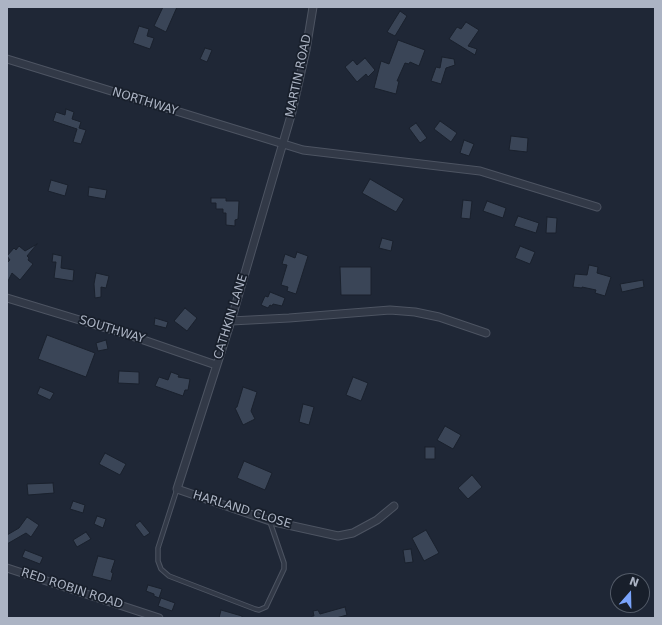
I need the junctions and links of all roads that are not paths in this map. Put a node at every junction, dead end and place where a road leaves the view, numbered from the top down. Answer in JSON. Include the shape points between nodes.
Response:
{"nodes":[{"id":1,"x":313,"y":7,"type":"edge"},
{"id":2,"x":7,"y":59,"type":"edge"},
{"id":3,"x":282,"y":145,"type":"junction"},
{"id":4,"x":598,"y":208,"type":"dead end"},
{"id":5,"x":7,"y":298,"type":"edge"},
{"id":6,"x":231,"y":321,"type":"junction"},
{"id":7,"x":486,"y":333,"type":"dead end"},
{"id":8,"x":216,"y":365,"type":"junction"},
{"id":9,"x":177,"y":489,"type":"junction"},
{"id":10,"x":394,"y":506,"type":"dead end"},
{"id":11,"x":270,"y":521,"type":"junction"},
{"id":12,"x":7,"y":568,"type":"edge"},
{"id":13,"x":159,"y":618,"type":"edge"}],
"edges":[{"from":1,"to":3,"type":"street","name":"MARTIN ROAD","via":[[303,66]]},
{"from":2,"to":3,"type":"street","name":"NORTHWAY"},
{"from":3,"to":4,"type":"street","name":"NORTHWAY","via":[[317,152],[480,171]]},
{"from":3,"to":6,"type":"street","name":"CATHKIN LANE"},
{"from":5,"to":8,"type":"street","name":"SOUTHWAY","via":[[129,335]]},
{"from":6,"to":7,"type":"street","via":[[390,310],[439,317]]},
{"from":6,"to":8,"type":"street","name":"CATHKIN LANE"},
{"from":8,"to":9,"type":"street","name":"CATHKIN LANE"},
{"from":9,"to":11,"type":"street","name":"HARLAND CLOSE"},
{"from":9,"to":11,"type":"lane","via":[[158,548],[161,569],[169,576],[259,610],[266,606],[284,569]]},
{"from":10,"to":11,"type":"street","name":"HARLAND CLOSE","via":[[377,520],[342,536]]},
{"from":12,"to":13,"type":"street","name":"RED ROBIN ROAD"}]}
